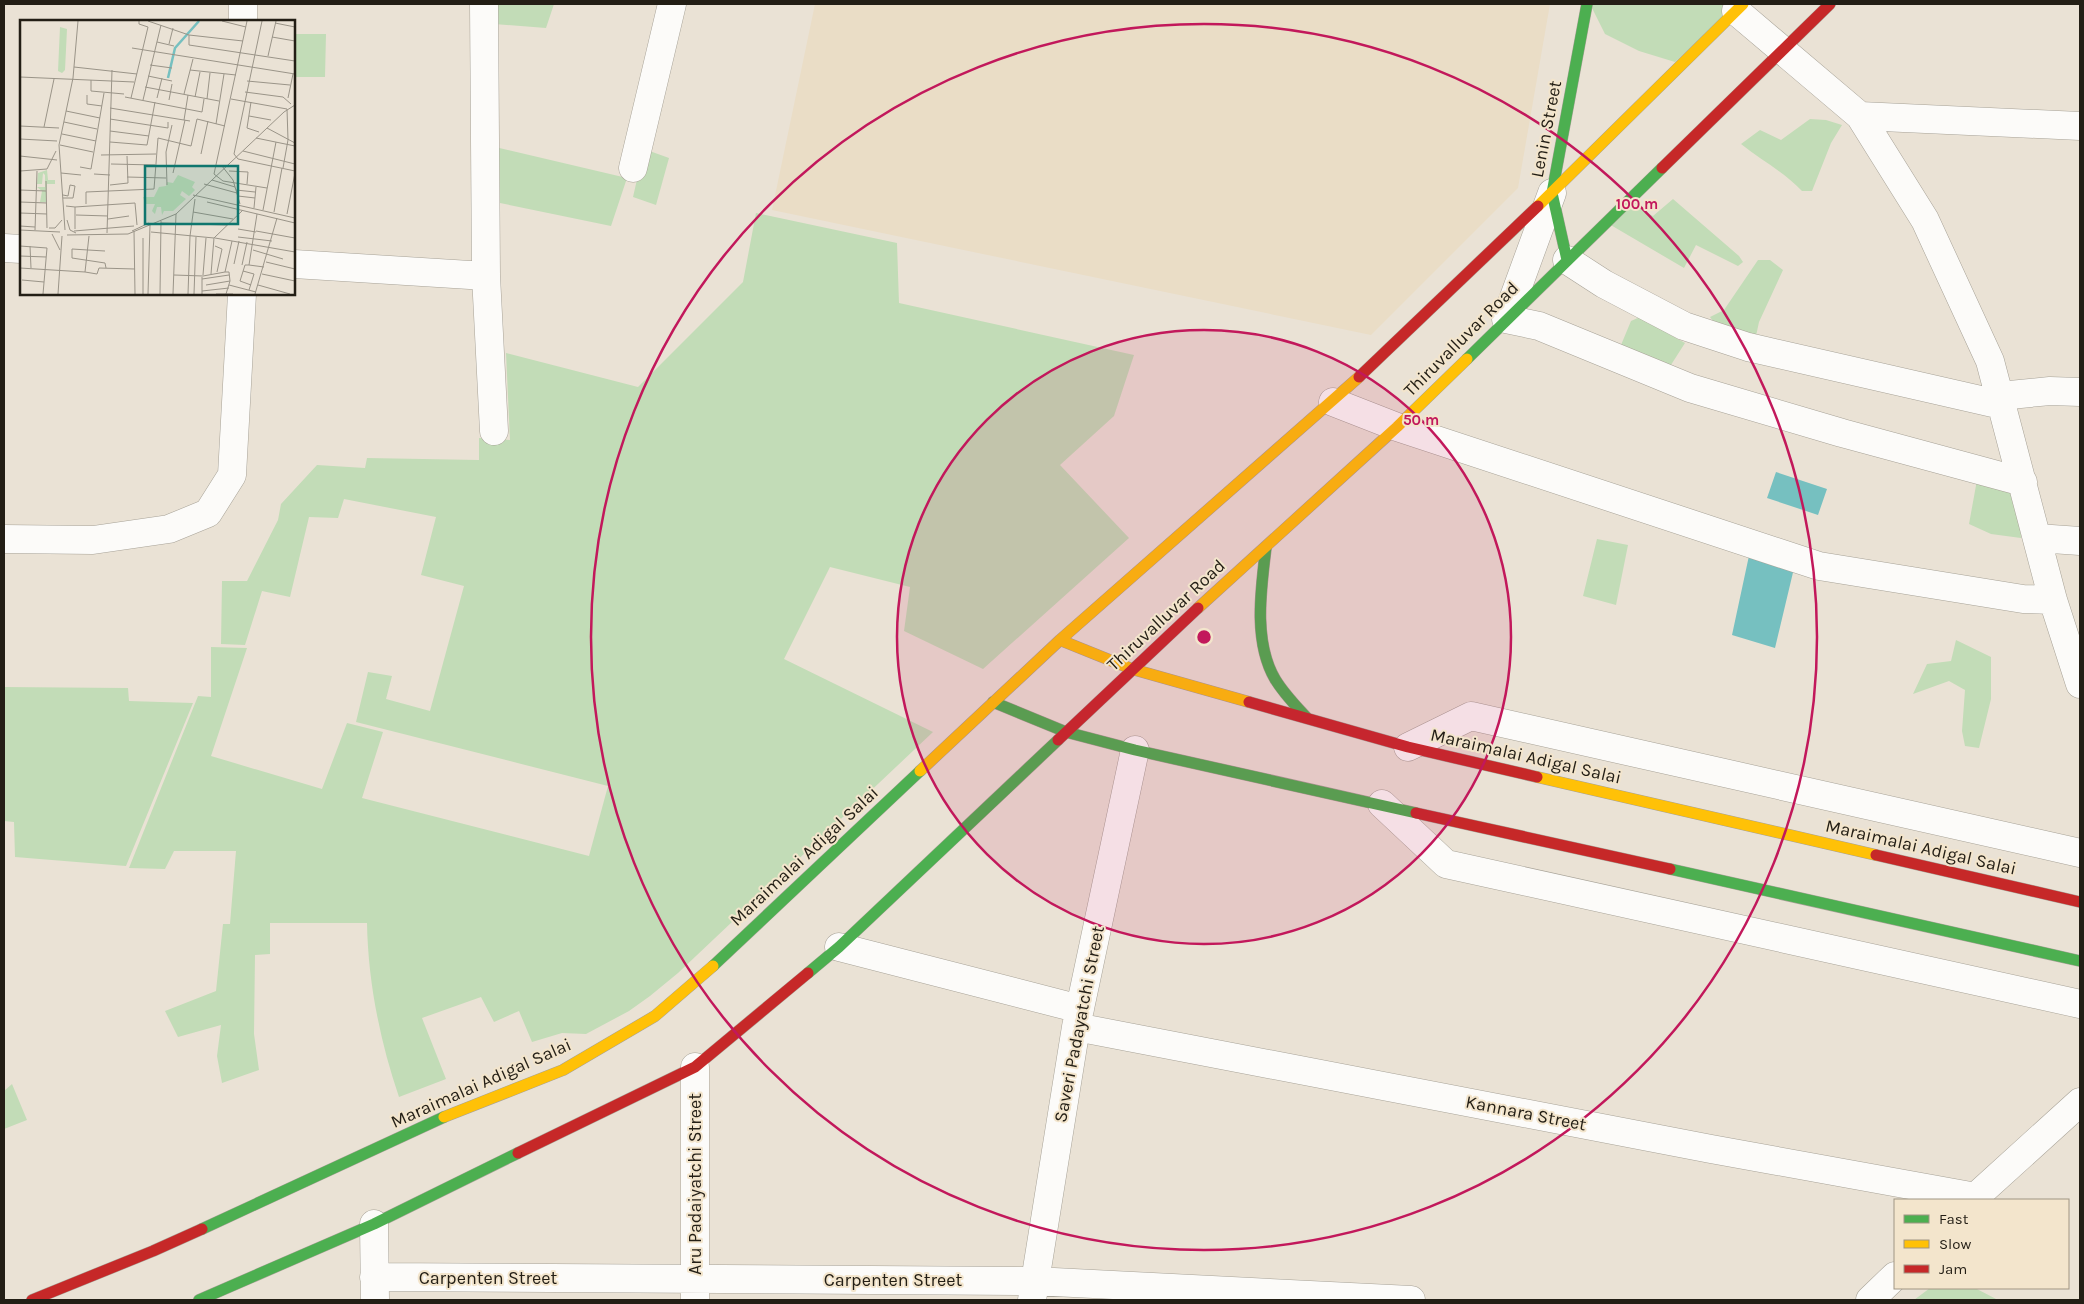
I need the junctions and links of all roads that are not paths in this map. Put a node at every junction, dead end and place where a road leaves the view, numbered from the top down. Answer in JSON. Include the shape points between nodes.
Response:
{"nodes":[{"id":1,"x":243,"y":4,"type":"edge"},
{"id":2,"x":484,"y":4,"type":"edge"},
{"id":3,"x":672,"y":4,"type":"edge"},
{"id":4,"x":1587,"y":4,"type":"edge"},
{"id":5,"x":1830,"y":4,"type":"edge"},
{"id":6,"x":1740,"y":7,"type":"edge"},
{"id":7,"x":243,"y":20,"type":"edge"},
{"id":8,"x":1784,"y":50,"type":"junction"},
{"id":9,"x":1860,"y":116,"type":"junction"},
{"id":10,"x":2080,"y":126,"type":"edge"},
{"id":11,"x":633,"y":168,"type":"dead end"},
{"id":12,"x":1552,"y":192,"type":"junction"},
{"id":13,"x":4,"y":248,"type":"edge"},
{"id":14,"x":20,"y":249,"type":"edge"},
{"id":15,"x":1566,"y":260,"type":"junction"},
{"id":16,"x":295,"y":264,"type":"edge"},
{"id":17,"x":486,"y":276,"type":"junction"},
{"id":18,"x":242,"y":295,"type":"edge"},
{"id":19,"x":1506,"y":319,"type":"junction"},
{"id":20,"x":2080,"y":392,"type":"edge"},
{"id":21,"x":1333,"y":402,"type":"junction"},
{"id":22,"x":2002,"y":405,"type":"junction"},
{"id":23,"x":1397,"y":427,"type":"junction"},
{"id":24,"x":494,"y":431,"type":"dead end"},
{"id":25,"x":2023,"y":482,"type":"junction"},
{"id":26,"x":2037,"y":538,"type":"junction"},
{"id":27,"x":4,"y":539,"type":"edge"},
{"id":28,"x":2080,"y":541,"type":"edge"},
{"id":29,"x":1266,"y":547,"type":"junction"},
{"id":30,"x":2053,"y":600,"type":"junction"},
{"id":31,"x":1060,"y":640,"type":"junction"},
{"id":32,"x":1132,"y":670,"type":"junction"},
{"id":33,"x":2079,"y":679,"type":"edge"},
{"id":34,"x":993,"y":702,"type":"junction"},
{"id":35,"x":1307,"y":718,"type":"junction"},
{"id":36,"x":1066,"y":732,"type":"junction"},
{"id":37,"x":1408,"y":747,"type":"junction"},
{"id":38,"x":1135,"y":750,"type":"junction"},
{"id":39,"x":1382,"y":804,"type":"junction"},
{"id":40,"x":2080,"y":853,"type":"edge"},
{"id":41,"x":2080,"y":902,"type":"edge"},
{"id":42,"x":839,"y":947,"type":"junction"},
{"id":43,"x":2080,"y":961,"type":"edge"},
{"id":44,"x":2080,"y":1004,"type":"edge"},
{"id":45,"x":1078,"y":1018,"type":"junction"},
{"id":46,"x":695,"y":1067,"type":"junction"},
{"id":47,"x":2080,"y":1102,"type":"edge"},
{"id":48,"x":1974,"y":1198,"type":"edge"},
{"id":49,"x":374,"y":1224,"type":"junction"},
{"id":50,"x":1894,"y":1277,"type":"edge"},
{"id":51,"x":374,"y":1289,"type":"edge"},
{"id":52,"x":696,"y":1290,"type":"edge"},
{"id":53,"x":1033,"y":1290,"type":"edge"},
{"id":54,"x":32,"y":1300,"type":"edge"},
{"id":55,"x":199,"y":1300,"type":"edge"},
{"id":56,"x":1411,"y":1300,"type":"edge"},
{"id":57,"x":1870,"y":1300,"type":"edge"}],
"edges":[{"from":1,"to":7,"type":"street"},
{"from":2,"to":17,"type":"street"},
{"from":3,"to":11,"type":"street"},
{"from":4,"to":12,"type":"main road","name":"Lenin Street"},
{"from":5,"to":8,"type":"main road","name":"Thiruvalluvar Road"},
{"from":6,"to":8,"type":"street"},
{"from":6,"to":12,"type":"main road"},
{"from":8,"to":9,"type":"street"},
{"from":8,"to":15,"type":"main road","name":"Thiruvalluvar Road"},
{"from":9,"to":10,"type":"street"},
{"from":9,"to":22,"type":"street","via":[[1925,220],[1990,361]]},
{"from":12,"to":15,"type":"main road","name":"Lenin Street"},
{"from":12,"to":19,"type":"street"},
{"from":12,"to":21,"type":"main road"},
{"from":13,"to":14,"type":"street"},
{"from":15,"to":19,"type":"main road","name":"Thiruvalluvar Road"},
{"from":15,"to":22,"type":"street","via":[[1604,284],[1693,328],[1748,346]]},
{"from":16,"to":17,"type":"street"},
{"from":17,"to":24,"type":"street"},
{"from":18,"to":27,"type":"street","via":[[232,475],[208,514],[169,529],[93,540]]},
{"from":19,"to":23,"type":"main road","name":"Thiruvalluvar Road"},
{"from":19,"to":25,"type":"street","via":[[1539,326],[1690,388]]},
{"from":20,"to":22,"type":"street","via":[[2010,395]]},
{"from":21,"to":23,"type":"street"},
{"from":21,"to":31,"type":"main road"},
{"from":22,"to":25,"type":"street"},
{"from":23,"to":29,"type":"main road","name":"Thiruvalluvar Road"},
{"from":23,"to":30,"type":"street","via":[[1819,566],[2023,599]]},
{"from":25,"to":26,"type":"street"},
{"from":26,"to":28,"type":"street"},
{"from":26,"to":30,"type":"street"},
{"from":29,"to":32,"type":"main road","name":"Thiruvalluvar Road"},
{"from":29,"to":35,"type":"main road","via":[[1259,602],[1263,641],[1273,674]]},
{"from":30,"to":33,"type":"street"},
{"from":31,"to":32,"type":"main road","name":"Maraimalai Adigal Salai"},
{"from":31,"to":34,"type":"main road","name":"Maraimalai Adigal Salai"},
{"from":32,"to":35,"type":"main road","name":"Maraimalai Adigal Salai"},
{"from":32,"to":36,"type":"main road","name":"Thiruvalluvar Road"},
{"from":34,"to":36,"type":"main road"},
{"from":34,"to":54,"type":"main road","name":"Maraimalai Adigal Salai","via":[[701,978],[655,1016],[563,1070],[448,1115],[153,1251]]},
{"from":35,"to":37,"type":"main road","name":"Maraimalai Adigal Salai"},
{"from":36,"to":38,"type":"main road"},
{"from":36,"to":42,"type":"main road"},
{"from":37,"to":40,"type":"street","via":[[1471,716]]},
{"from":37,"to":41,"type":"main road","name":"Maraimalai Adigal Salai"},
{"from":38,"to":39,"type":"main road"},
{"from":38,"to":45,"type":"street","name":"Saveri Padayatchi Street"},
{"from":39,"to":43,"type":"main road"},
{"from":39,"to":44,"type":"street","via":[[1446,864]]},
{"from":42,"to":45,"type":"street","name":"Kannara Street"},
{"from":42,"to":46,"type":"main road"},
{"from":45,"to":48,"type":"street","name":"Kannara Street","via":[[1712,1149]]},
{"from":45,"to":53,"type":"street","name":"Saveri Padayatchi Street"},
{"from":46,"to":49,"type":"main road"},
{"from":46,"to":52,"type":"street","name":"Aru Padaiyatchi Street"},
{"from":47,"to":48,"type":"street"},
{"from":49,"to":51,"type":"street"},
{"from":49,"to":55,"type":"main road"},
{"from":50,"to":57,"type":"street"},
{"from":51,"to":52,"type":"street","name":"Carpenten Street"},
{"from":52,"to":53,"type":"street","name":"Carpenten Street"},
{"from":53,"to":56,"type":"street","name":"Carpenten Street"}]}
